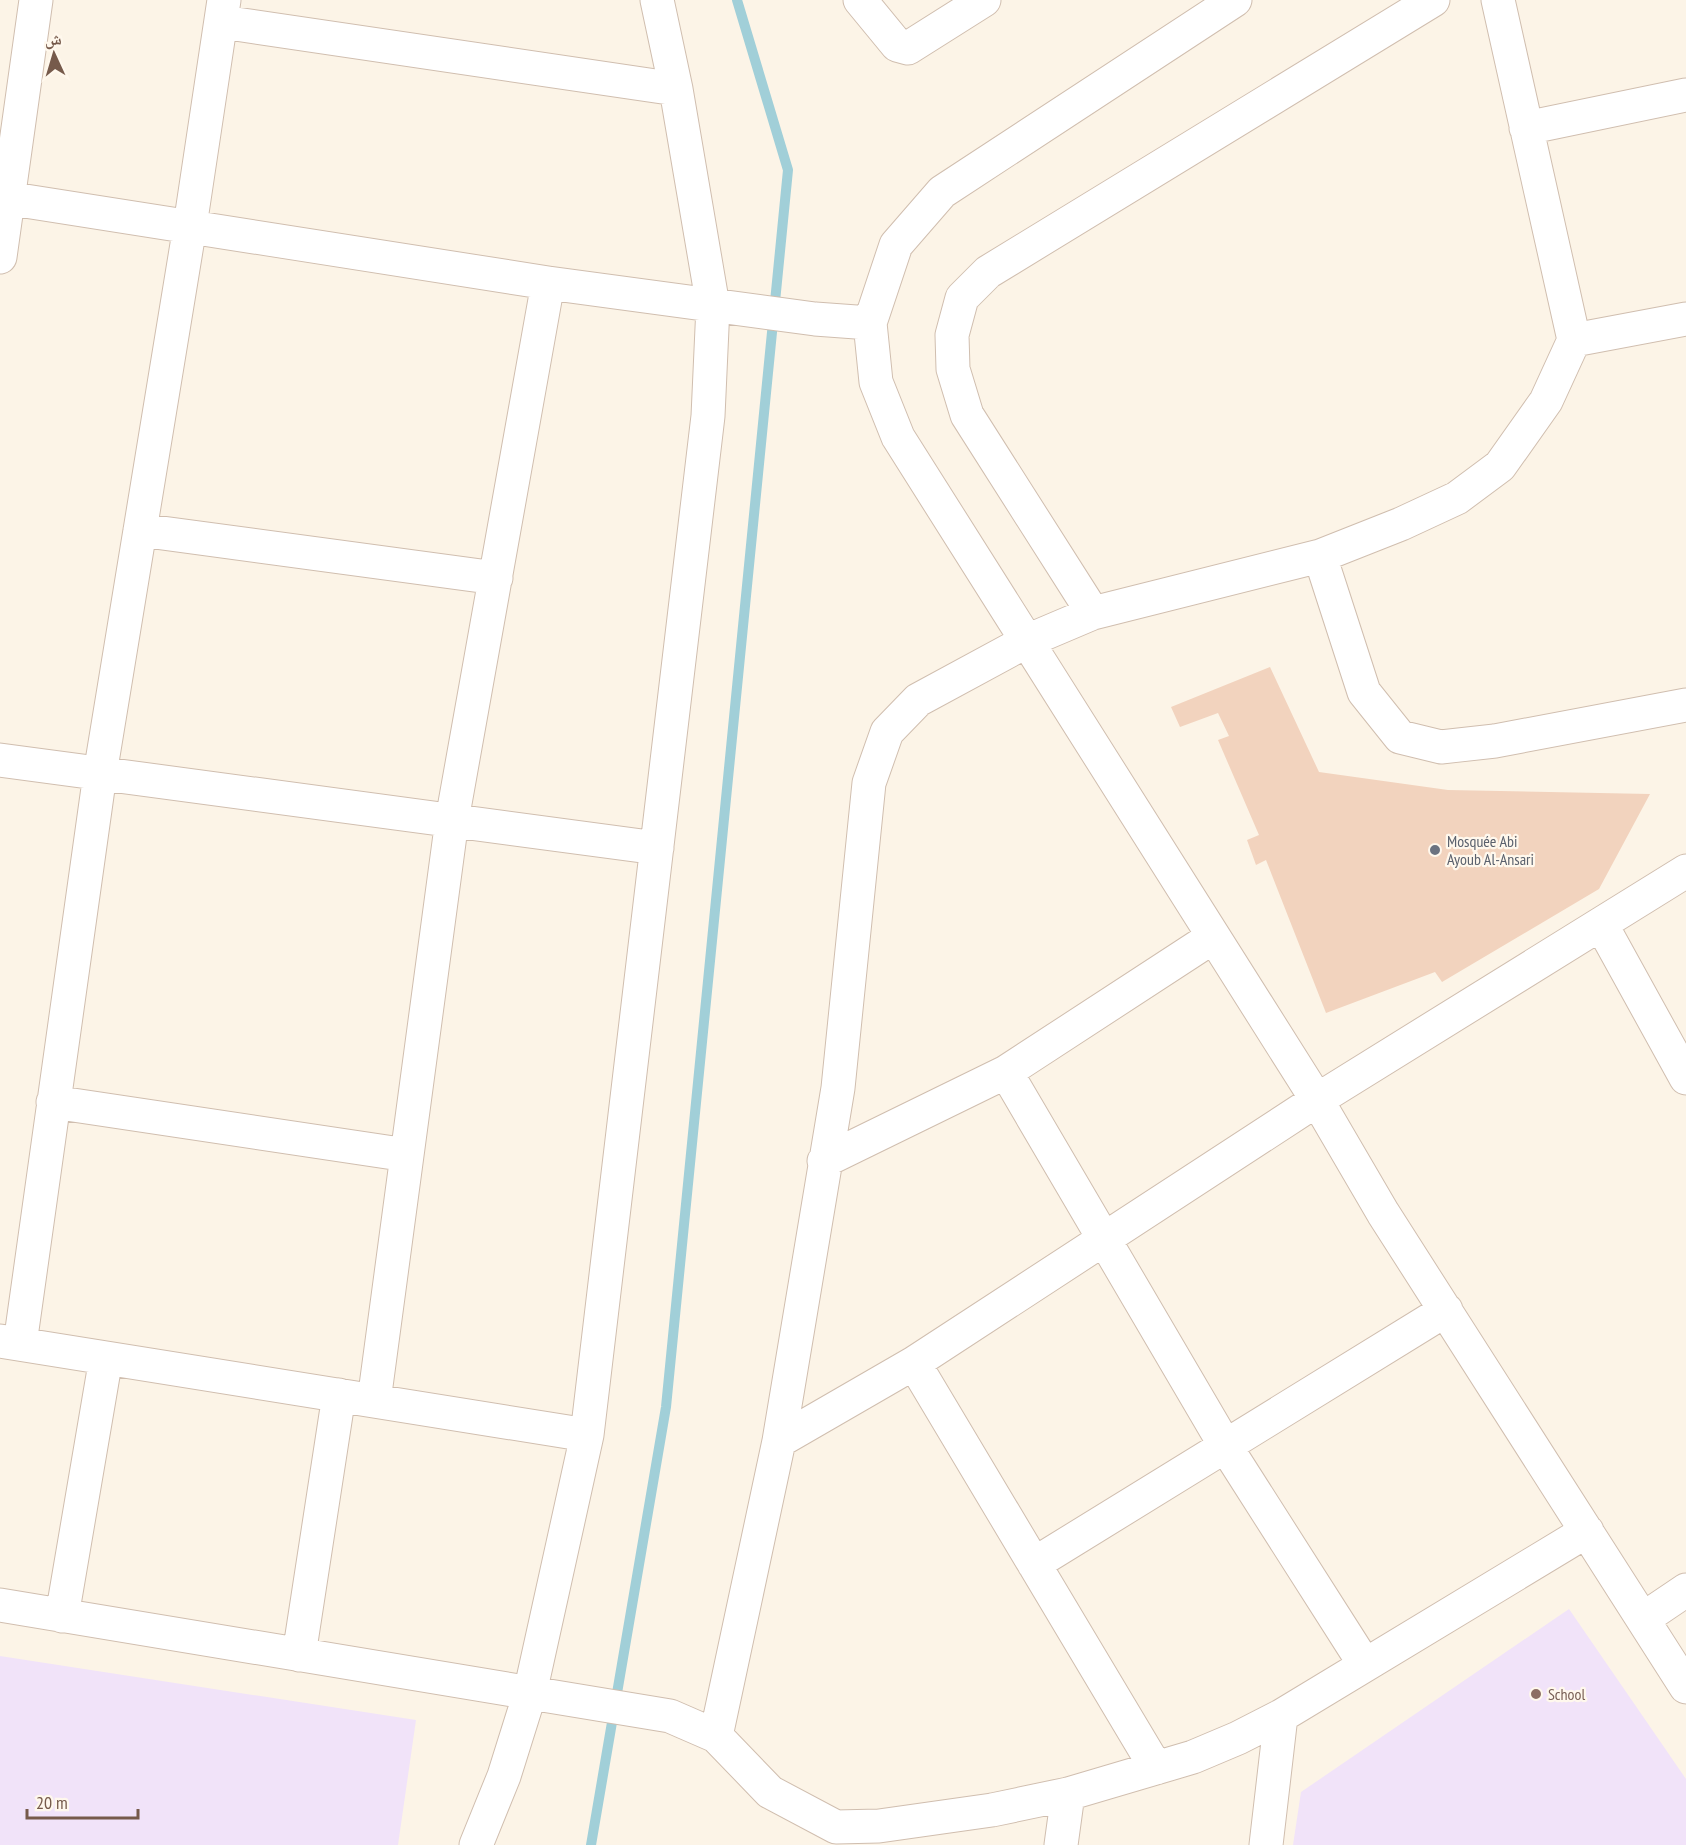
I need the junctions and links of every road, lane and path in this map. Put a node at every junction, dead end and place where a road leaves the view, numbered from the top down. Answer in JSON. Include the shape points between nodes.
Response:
{"nodes":[{"id":1,"x":36,"y":0,"type":"edge"},
{"id":2,"x":657,"y":0,"type":"edge"},
{"id":3,"x":860,"y":0,"type":"edge"},
{"id":4,"x":984,"y":0,"type":"edge"},
{"id":5,"x":1235,"y":0,"type":"edge"},
{"id":6,"x":1433,"y":0,"type":"edge"},
{"id":7,"x":1498,"y":0,"type":"edge"},
{"id":8,"x":223,"y":11,"type":"edge"},
{"id":9,"x":676,"y":89,"type":"junction"},
{"id":10,"x":1686,"y":95,"type":"edge"},
{"id":11,"x":1526,"y":128,"type":"junction"},
{"id":12,"x":5,"y":198,"type":"edge"},
{"id":13,"x":190,"y":226,"type":"junction"},
{"id":14,"x":0,"y":258,"type":"edge"},
{"id":15,"x":548,"y":282,"type":"junction"},
{"id":16,"x":722,"y":307,"type":"junction"},
{"id":17,"x":1686,"y":319,"type":"edge"},
{"id":18,"x":870,"y":323,"type":"junction"},
{"id":19,"x":1575,"y":340,"type":"junction"},
{"id":20,"x":140,"y":530,"type":"junction"},
{"id":21,"x":1320,"y":556,"type":"junction"},
{"id":22,"x":496,"y":578,"type":"junction"},
{"id":23,"x":1093,"y":613,"type":"junction"},
{"id":24,"x":1027,"y":641,"type":"junction"},
{"id":25,"x":1686,"y":705,"type":"edge"},
{"id":26,"x":0,"y":760,"type":"edge"},
{"id":27,"x":100,"y":774,"type":"junction"},
{"id":28,"x":452,"y":820,"type":"junction"},
{"id":29,"x":657,"y":848,"type":"junction"},
{"id":30,"x":1686,"y":871,"type":"edge"},
{"id":31,"x":1601,"y":924,"type":"junction"},
{"id":32,"x":1213,"y":937,"type":"junction"},
{"id":33,"x":1006,"y":1072,"type":"junction"},
{"id":34,"x":1686,"y":1078,"type":"edge"},
{"id":35,"x":1317,"y":1100,"type":"junction"},
{"id":36,"x":54,"y":1102,"type":"junction"},
{"id":37,"x":407,"y":1155,"type":"junction"},
{"id":38,"x":824,"y":1161,"type":"junction"},
{"id":39,"x":1104,"y":1239,"type":"junction"},
{"id":40,"x":1446,"y":1310,"type":"junction"},
{"id":41,"x":10,"y":1342,"type":"edge"},
{"id":42,"x":106,"y":1358,"type":"junction"},
{"id":43,"x":914,"y":1363,"type":"junction"},
{"id":44,"x":339,"y":1395,"type":"junction"},
{"id":45,"x":374,"y":1401,"type":"junction"},
{"id":46,"x":587,"y":1435,"type":"junction"},
{"id":47,"x":779,"y":1441,"type":"junction"},
{"id":48,"x":1226,"y":1447,"type":"junction"},
{"id":49,"x":1587,"y":1531,"type":"junction"},
{"id":50,"x":1034,"y":1564,"type":"junction"},
{"id":51,"x":1686,"y":1590,"type":"edge"},
{"id":52,"x":0,"y":1605,"type":"edge"},
{"id":53,"x":62,"y":1616,"type":"junction"},
{"id":54,"x":1643,"y":1619,"type":"junction"},
{"id":55,"x":299,"y":1655,"type":"junction"},
{"id":56,"x":1365,"y":1665,"type":"junction"},
{"id":57,"x":1686,"y":1687,"type":"edge"},
{"id":58,"x":530,"y":1693,"type":"junction"},
{"id":59,"x":1281,"y":1716,"type":"junction"},
{"id":60,"x":716,"y":1736,"type":"junction"},
{"id":61,"x":1156,"y":1768,"type":"junction"},
{"id":62,"x":1068,"y":1794,"type":"junction"},
{"id":63,"x":835,"y":1836,"type":"edge"},
{"id":64,"x":476,"y":1845,"type":"edge"},
{"id":65,"x":1061,"y":1845,"type":"edge"},
{"id":66,"x":1266,"y":1845,"type":"edge"}],
"edges":[{"from":1,"to":12,"type":"street"},
{"from":2,"to":9,"type":"street"},
{"from":3,"to":4,"type":"street","via":[[897,45],[908,48]]},
{"from":5,"to":18,"type":"street","via":[[942,192],[896,245]]},
{"from":6,"to":23,"type":"street","via":[[988,272],[962,298],[952,335],[953,369],[967,415]]},
{"from":7,"to":11,"type":"street"},
{"from":8,"to":9,"type":"street"},
{"from":8,"to":13,"type":"street"},
{"from":9,"to":16,"type":"street"},
{"from":10,"to":11,"type":"street"},
{"from":11,"to":19,"type":"street"},
{"from":12,"to":13,"type":"street"},
{"from":12,"to":14,"type":"street"},
{"from":13,"to":15,"type":"street"},
{"from":13,"to":20,"type":"street"},
{"from":15,"to":16,"type":"street"},
{"from":15,"to":22,"type":"street"},
{"from":16,"to":18,"type":"street"},
{"from":16,"to":29,"type":"street"},
{"from":17,"to":19,"type":"street"},
{"from":18,"to":24,"type":"street","via":[[876,382],[898,436]]},
{"from":19,"to":21,"type":"street","via":[[1546,400],[1500,466],[1457,498]]},
{"from":20,"to":22,"type":"street"},
{"from":20,"to":27,"type":"street"},
{"from":21,"to":23,"type":"street"},
{"from":21,"to":25,"type":"street","via":[[1364,692],[1400,737],[1442,747]]},
{"from":22,"to":28,"type":"street"},
{"from":23,"to":24,"type":"street"},
{"from":24,"to":32,"type":"street"},
{"from":24,"to":38,"type":"street","via":[[918,700],[886,732],[869,783],[838,1088]]},
{"from":26,"to":27,"type":"street"},
{"from":27,"to":28,"type":"street"},
{"from":27,"to":36,"type":"street"},
{"from":28,"to":29,"type":"street"},
{"from":28,"to":37,"type":"street"},
{"from":29,"to":46,"type":"street"},
{"from":30,"to":31,"type":"street"},
{"from":31,"to":34,"type":"street"},
{"from":31,"to":35,"type":"street"},
{"from":32,"to":33,"type":"street"},
{"from":32,"to":35,"type":"street"},
{"from":33,"to":38,"type":"street"},
{"from":33,"to":39,"type":"street"},
{"from":35,"to":39,"type":"street"},
{"from":35,"to":40,"type":"street"},
{"from":36,"to":37,"type":"street"},
{"from":36,"to":41,"type":"street"},
{"from":37,"to":45,"type":"street"},
{"from":38,"to":47,"type":"street"},
{"from":39,"to":43,"type":"street"},
{"from":39,"to":48,"type":"street"},
{"from":40,"to":48,"type":"street"},
{"from":40,"to":49,"type":"street"},
{"from":41,"to":42,"type":"street"},
{"from":42,"to":44,"type":"street"},
{"from":42,"to":53,"type":"street"},
{"from":43,"to":47,"type":"street"},
{"from":43,"to":50,"type":"street"},
{"from":44,"to":45,"type":"street"},
{"from":44,"to":55,"type":"street"},
{"from":45,"to":46,"type":"street"},
{"from":46,"to":58,"type":"street"},
{"from":47,"to":60,"type":"street"},
{"from":48,"to":50,"type":"street"},
{"from":48,"to":56,"type":"street"},
{"from":49,"to":54,"type":"street"},
{"from":49,"to":56,"type":"street"},
{"from":50,"to":61,"type":"street"},
{"from":51,"to":54,"type":"street"},
{"from":52,"to":53,"type":"street"},
{"from":53,"to":55,"type":"street"},
{"from":54,"to":57,"type":"street"},
{"from":55,"to":58,"type":"street"},
{"from":56,"to":59,"type":"street"},
{"from":58,"to":60,"type":"street","via":[[670,1716]]},
{"from":58,"to":64,"type":"street","via":[[504,1776]]},
{"from":59,"to":61,"type":"street","via":[[1193,1757]]},
{"from":59,"to":66,"type":"street"},
{"from":60,"to":63,"type":"street","via":[[770,1792]]},
{"from":61,"to":62,"type":"street"},
{"from":62,"to":63,"type":"street"},
{"from":62,"to":65,"type":"street"}]}
